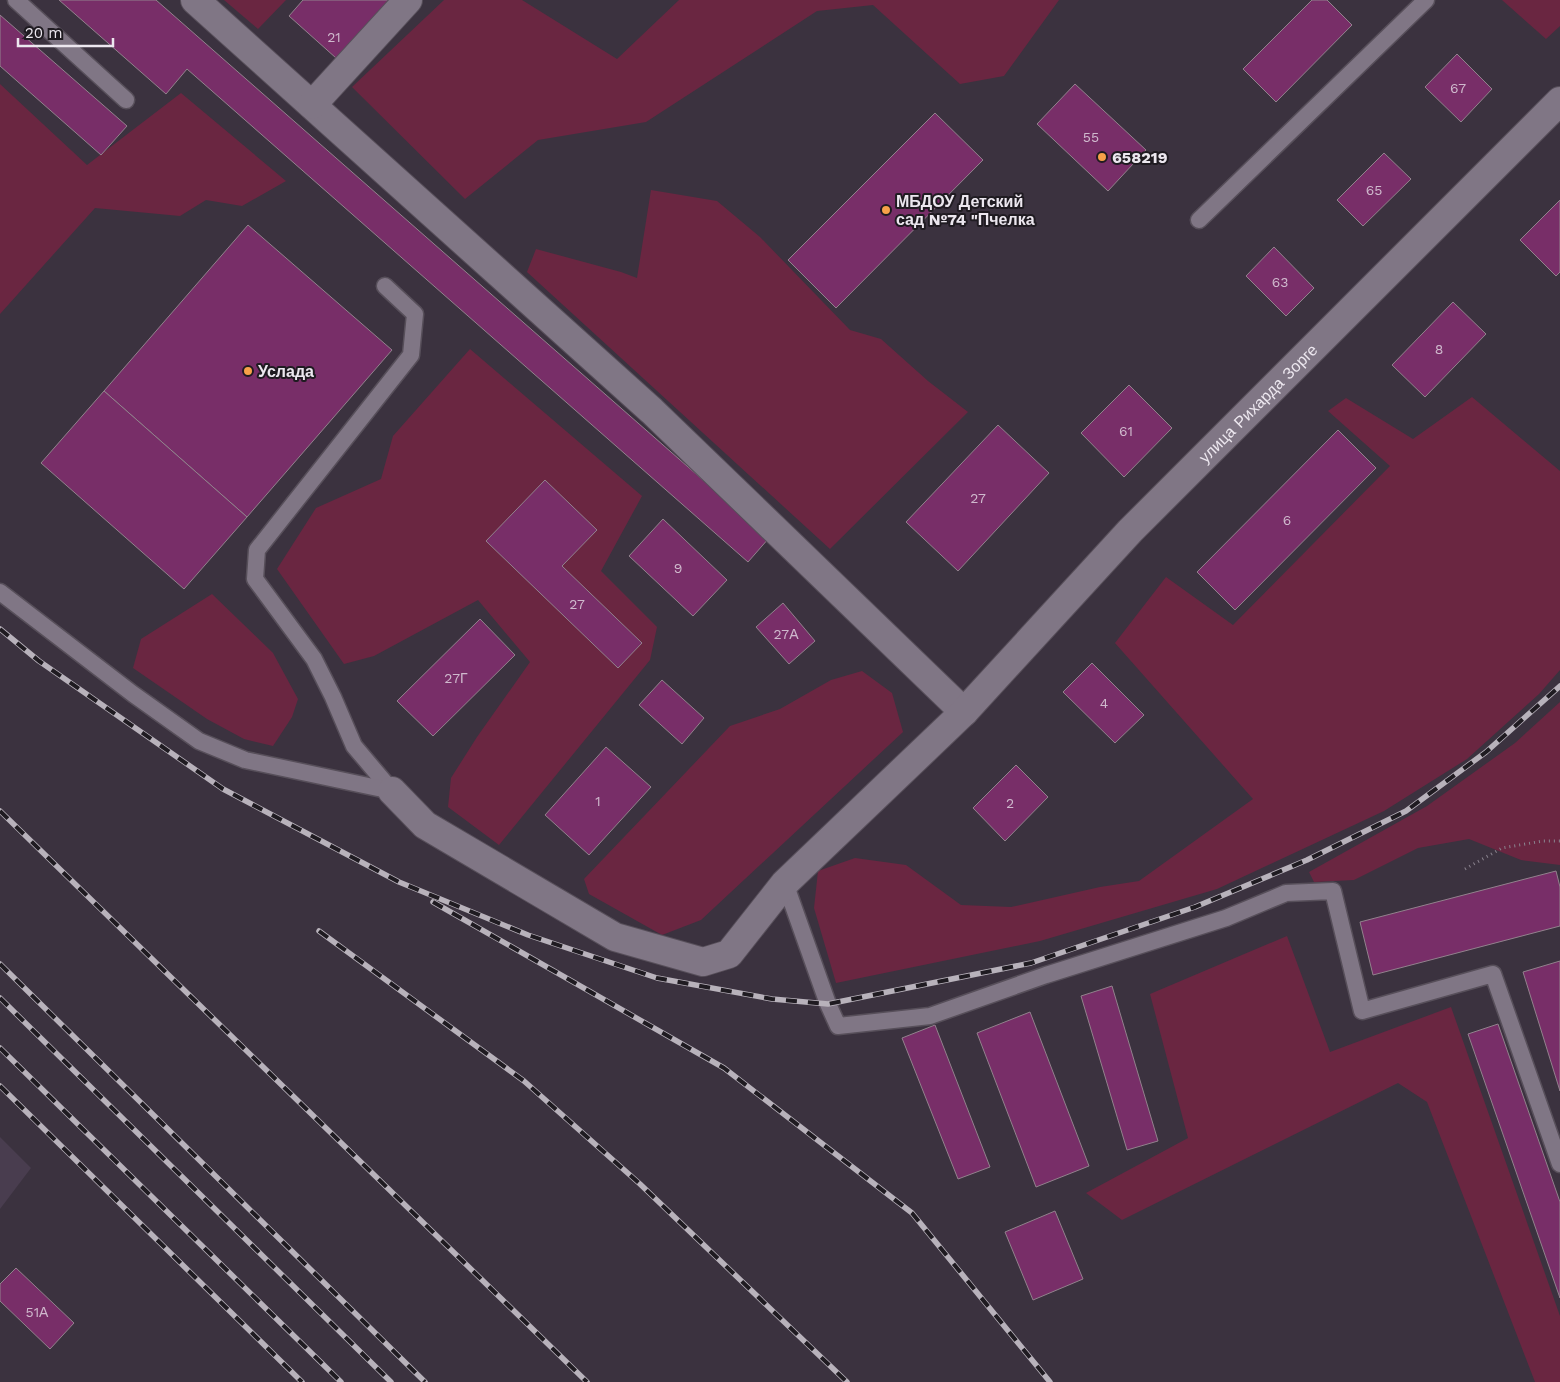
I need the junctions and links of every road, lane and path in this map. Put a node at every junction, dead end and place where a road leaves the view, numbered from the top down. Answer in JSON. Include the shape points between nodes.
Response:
{"nodes":[{"id":1,"x":16,"y":0,"type":"edge"},
{"id":2,"x":195,"y":0,"type":"edge"},
{"id":3,"x":408,"y":0,"type":"edge"},
{"id":4,"x":1426,"y":0,"type":"edge"},
{"id":5,"x":126,"y":100,"type":"dead end"},
{"id":6,"x":1560,"y":100,"type":"edge"},
{"id":7,"x":312,"y":105,"type":"junction"},
{"id":8,"x":1199,"y":220,"type":"dead end"},
{"id":9,"x":385,"y":286,"type":"dead end"},
{"id":10,"x":0,"y":592,"type":"edge"},
{"id":11,"x":964,"y":712,"type":"junction"},
{"id":12,"x":392,"y":791,"type":"junction"},
{"id":13,"x":1560,"y":841,"type":"edge"},
{"id":14,"x":1465,"y":869,"type":"dead end"},
{"id":15,"x":784,"y":883,"type":"junction"},
{"id":16,"x":1560,"y":1164,"type":"edge"}],
"edges":[{"from":1,"to":5,"type":"lane"},
{"from":2,"to":7,"type":"street"},
{"from":3,"to":7,"type":"street"},
{"from":4,"to":8,"type":"lane"},
{"from":6,"to":11,"type":"street","name":"улица Рихарда Зорге","via":[[1130,530]]},
{"from":7,"to":11,"type":"street","via":[[652,411]]},
{"from":9,"to":12,"type":"lane","via":[[415,314],[411,354],[257,550],[255,579],[314,659],[354,746]]},
{"from":10,"to":12,"type":"lane","via":[[200,741],[246,760]]},
{"from":11,"to":15,"type":"street","name":"улица Рихарда Зорге"},
{"from":12,"to":15,"type":"street","name":"улица Рихарда Зорге","via":[[425,825],[615,936],[703,962],[729,954]]},
{"from":13,"to":14,"type":"path","via":[[1502,848]]},
{"from":15,"to":16,"type":"lane","via":[[838,1026],[930,1016],[1226,918],[1286,893],[1333,892],[1362,1011],[1493,974]]}]}
